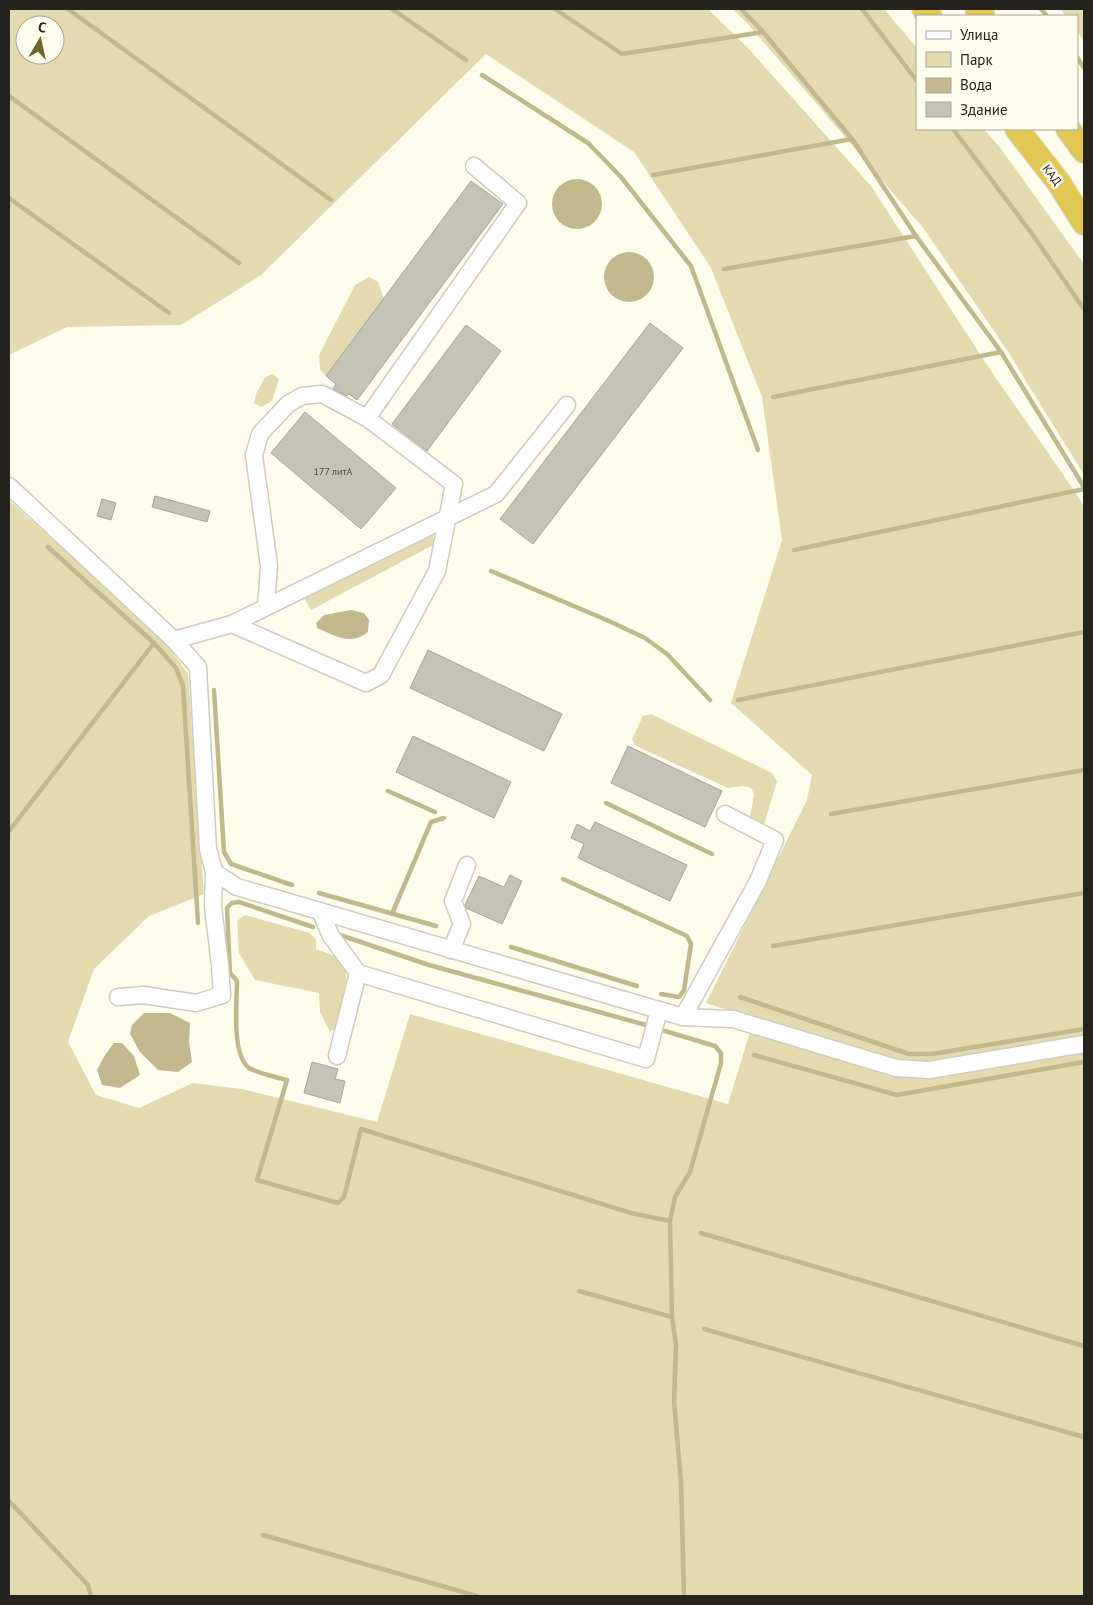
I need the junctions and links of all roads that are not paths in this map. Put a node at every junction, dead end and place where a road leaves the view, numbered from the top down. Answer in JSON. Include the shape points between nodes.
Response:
{"nodes":[{"id":1,"x":1018,"y":130,"type":"edge"},
{"id":2,"x":1069,"y":130,"type":"edge"},
{"id":3,"x":1084,"y":151,"type":"edge"},
{"id":4,"x":474,"y":166,"type":"dead end"},
{"id":5,"x":1084,"y":223,"type":"edge"},
{"id":6,"x":567,"y":405,"type":"dead end"},
{"id":7,"x":367,"y":418,"type":"junction"},
{"id":8,"x":9,"y":486,"type":"edge"},
{"id":9,"x":448,"y":518,"type":"junction"},
{"id":10,"x":266,"y":607,"type":"junction"},
{"id":11,"x":232,"y":624,"type":"junction"},
{"id":12,"x":174,"y":640,"type":"junction"},
{"id":13,"x":725,"y":814,"type":"dead end"},
{"id":14,"x":467,"y":865,"type":"dead end"},
{"id":15,"x":214,"y":872,"type":"junction"},
{"id":16,"x":320,"y":911,"type":"junction"},
{"id":17,"x":451,"y":950,"type":"junction"},
{"id":18,"x":358,"y":973,"type":"junction"},
{"id":19,"x":118,"y":997,"type":"dead end"},
{"id":20,"x":659,"y":1010,"type":"junction"},
{"id":21,"x":683,"y":1017,"type":"junction"},
{"id":22,"x":1084,"y":1044,"type":"edge"},
{"id":23,"x":337,"y":1056,"type":"dead end"}],
"edges":[{"from":1,"to":5,"type":"highway","name":"КАД","via":[[1059,183]]},
{"from":2,"to":3,"type":"highway"},
{"from":4,"to":7,"type":"street","via":[[518,203]]},
{"from":6,"to":9,"type":"street","via":[[496,494]]},
{"from":7,"to":9,"type":"street","via":[[454,484]]},
{"from":7,"to":10,"type":"street","via":[[322,394],[302,396],[288,404],[260,434],[254,454],[269,566]]},
{"from":8,"to":12,"type":"street"},
{"from":9,"to":10,"type":"street"},
{"from":9,"to":11,"type":"street","via":[[437,571],[381,675],[366,683]]},
{"from":10,"to":11,"type":"street"},
{"from":11,"to":12,"type":"street"},
{"from":12,"to":15,"type":"street","via":[[198,667],[208,849]]},
{"from":13,"to":21,"type":"street","via":[[775,840],[758,881]]},
{"from":14,"to":17,"type":"street","via":[[453,901],[462,924]]},
{"from":15,"to":16,"type":"street","via":[[237,887]]},
{"from":15,"to":19,"type":"street","via":[[213,907],[222,995],[196,1003],[144,995]]},
{"from":16,"to":17,"type":"street"},
{"from":16,"to":18,"type":"street","via":[[331,936]]},
{"from":17,"to":20,"type":"street"},
{"from":18,"to":20,"type":"street","via":[[646,1059]]},
{"from":18,"to":23,"type":"street"},
{"from":20,"to":21,"type":"street"},
{"from":21,"to":22,"type":"street","via":[[733,1020],[896,1068],[929,1070]]}]}
